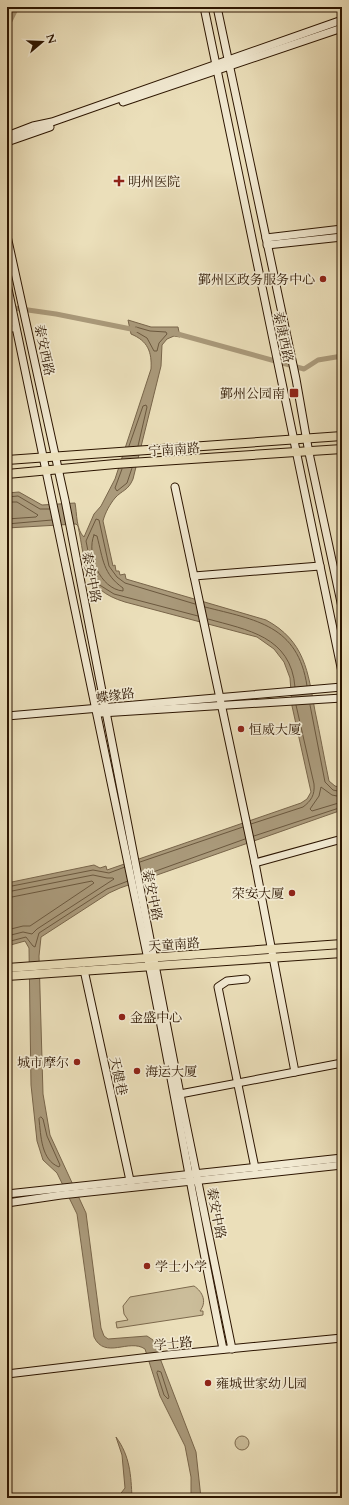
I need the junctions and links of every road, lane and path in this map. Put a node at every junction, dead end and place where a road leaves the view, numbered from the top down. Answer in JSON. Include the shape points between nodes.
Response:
{"nodes":[{"id":1,"x":204,"y":7,"type":"edge"},
{"id":2,"x":217,"y":7,"type":"edge"},
{"id":3,"x":342,"y":20,"type":"edge"},
{"id":4,"x":342,"y":28,"type":"edge"},
{"id":5,"x":228,"y":62,"type":"junction"},
{"id":6,"x":215,"y":67,"type":"junction"},
{"id":7,"x":7,"y":136,"type":"edge"},
{"id":8,"x":7,"y":142,"type":"edge"},
{"id":9,"x":342,"y":229,"type":"edge"},
{"id":10,"x":7,"y":236,"type":"edge"},
{"id":11,"x":342,"y":237,"type":"edge"},
{"id":12,"x":266,"y":241,"type":"junction"},
{"id":13,"x":7,"y":284,"type":"edge"},
{"id":14,"x":16,"y":328,"type":"junction"},
{"id":15,"x":7,"y":330,"type":"edge"},
{"id":16,"x":342,"y":436,"type":"edge"},
{"id":17,"x":306,"y":438,"type":"junction"},
{"id":18,"x":294,"y":439,"type":"junction"},
{"id":19,"x":342,"y":449,"type":"edge"},
{"id":20,"x":297,"y":453,"type":"junction"},
{"id":21,"x":309,"y":453,"type":"junction"},
{"id":22,"x":56,"y":457,"type":"junction"},
{"id":23,"x":44,"y":458,"type":"junction"},
{"id":24,"x":7,"y":460,"type":"edge"},
{"id":25,"x":58,"y":470,"type":"junction"},
{"id":26,"x":47,"y":471,"type":"junction"},
{"id":27,"x":7,"y":474,"type":"edge"},
{"id":28,"x":175,"y":487,"type":"dead end"},
{"id":29,"x":320,"y":566,"type":"junction"},
{"id":30,"x":194,"y":576,"type":"junction"},
{"id":31,"x":342,"y":607,"type":"edge"},
{"id":32,"x":342,"y":672,"type":"edge"},
{"id":33,"x":342,"y":687,"type":"edge"},
{"id":34,"x":220,"y":696,"type":"junction"},
{"id":35,"x":342,"y":698,"type":"edge"},
{"id":36,"x":222,"y":705,"type":"junction"},
{"id":37,"x":95,"y":710,"type":"junction"},
{"id":38,"x":105,"y":710,"type":"junction"},
{"id":39,"x":7,"y":716,"type":"edge"},
{"id":40,"x":342,"y":839,"type":"edge"},
{"id":41,"x":255,"y":863,"type":"junction"},
{"id":42,"x":131,"y":864,"type":"junction"},
{"id":43,"x":342,"y":944,"type":"edge"},
{"id":44,"x":342,"y":953,"type":"edge"},
{"id":45,"x":272,"y":954,"type":"junction"},
{"id":46,"x":151,"y":958,"type":"junction"},
{"id":47,"x":153,"y":967,"type":"junction"},
{"id":48,"x":7,"y":968,"type":"edge"},
{"id":49,"x":84,"y":970,"type":"junction"},
{"id":50,"x":7,"y":976,"type":"edge"},
{"id":51,"x":246,"y":979,"type":"dead end"},
{"id":52,"x":342,"y":1063,"type":"edge"},
{"id":53,"x":294,"y":1072,"type":"junction"},
{"id":54,"x":238,"y":1083,"type":"junction"},
{"id":55,"x":180,"y":1094,"type":"junction"},
{"id":56,"x":342,"y":1158,"type":"edge"},
{"id":57,"x":342,"y":1165,"type":"edge"},
{"id":58,"x":255,"y":1168,"type":"junction"},
{"id":59,"x":197,"y":1177,"type":"junction"},
{"id":60,"x":188,"y":1178,"type":"junction"},
{"id":61,"x":131,"y":1184,"type":"junction"},
{"id":62,"x":7,"y":1194,"type":"edge"},
{"id":63,"x":7,"y":1203,"type":"edge"},
{"id":64,"x":342,"y":1338,"type":"edge"},
{"id":65,"x":223,"y":1349,"type":"junction"},
{"id":66,"x":232,"y":1349,"type":"junction"},
{"id":67,"x":7,"y":1374,"type":"edge"}],
"edges":[{"from":1,"to":6,"type":"street","name":"泰康西路"},
{"from":2,"to":5,"type":"street","name":"泰康西路"},
{"from":3,"to":5,"type":"street"},
{"from":4,"to":5,"type":"street"},
{"from":5,"to":6,"type":"street"},
{"from":5,"to":12,"type":"street","name":"泰康西路"},
{"from":6,"to":7,"type":"street"},
{"from":6,"to":8,"type":"street"},
{"from":6,"to":18,"type":"street","name":"泰康西路"},
{"from":9,"to":12,"type":"street"},
{"from":10,"to":22,"type":"street","name":"泰安西路"},
{"from":11,"to":12,"type":"street"},
{"from":12,"to":17,"type":"street","name":"泰康西路"},
{"from":13,"to":14,"type":"street","name":"泰安西路"},
{"from":14,"to":15,"type":"street"},
{"from":14,"to":23,"type":"street","name":"泰安西路"},
{"from":16,"to":17,"type":"main road","name":"宁南南路"},
{"from":17,"to":18,"type":"main road","name":"宁南南路"},
{"from":17,"to":21,"type":"street","name":"泰康西路"},
{"from":18,"to":20,"type":"street","name":"泰康西路"},
{"from":18,"to":22,"type":"main road","name":"宁南南路"},
{"from":19,"to":21,"type":"main road","name":"宁南南路"},
{"from":20,"to":21,"type":"main road","name":"宁南南路"},
{"from":20,"to":25,"type":"main road","name":"宁南南路"},
{"from":20,"to":29,"type":"street","name":"泰康西路"},
{"from":21,"to":31,"type":"street","name":"泰康西路"},
{"from":22,"to":23,"type":"main road","name":"宁南南路"},
{"from":22,"to":25,"type":"street","name":"泰安西路"},
{"from":23,"to":24,"type":"main road","name":"宁南南路"},
{"from":23,"to":26,"type":"street","name":"泰安西路"},
{"from":25,"to":26,"type":"main road","name":"宁南南路"},
{"from":25,"to":38,"type":"street","name":"泰安中路"},
{"from":26,"to":27,"type":"main road","name":"宁南南路"},
{"from":26,"to":37,"type":"street","name":"泰安中路"},
{"from":28,"to":30,"type":"street"},
{"from":29,"to":30,"type":"street"},
{"from":29,"to":32,"type":"street","name":"泰康西路"},
{"from":30,"to":34,"type":"street"},
{"from":33,"to":34,"type":"street","name":"蝶缘路"},
{"from":34,"to":36,"type":"street"},
{"from":34,"to":38,"type":"street","name":"蝶缘路"},
{"from":35,"to":36,"type":"street","name":"蝶缘路"},
{"from":36,"to":38,"type":"street","name":"蝶缘路"},
{"from":36,"to":41,"type":"street"},
{"from":37,"to":38,"type":"street","name":"蝶缘路"},
{"from":37,"to":39,"type":"street","name":"蝶缘路"},
{"from":37,"to":42,"type":"street","name":"泰安中路"},
{"from":38,"to":42,"type":"street","name":"泰安中路"},
{"from":40,"to":41,"type":"street"},
{"from":41,"to":45,"type":"street"},
{"from":42,"to":46,"type":"street","name":"泰安中路"},
{"from":43,"to":45,"type":"main road","name":"天童南路"},
{"from":44,"to":45,"type":"main road","name":"天童南路"},
{"from":45,"to":46,"type":"main road","name":"天童南路"},
{"from":45,"to":47,"type":"main road","name":"天童南路"},
{"from":45,"to":53,"type":"street"},
{"from":46,"to":47,"type":"street","name":"泰安中路"},
{"from":46,"to":48,"type":"main road","name":"天童南路"},
{"from":47,"to":49,"type":"main road","name":"天童南路"},
{"from":47,"to":55,"type":"street","name":"泰安中路"},
{"from":47,"to":60,"type":"street","name":"泰安中路"},
{"from":49,"to":50,"type":"main road","name":"天童南路"},
{"from":49,"to":61,"type":"street","name":"天健巷"},
{"from":51,"to":54,"type":"street","via":[[227,981],[218,987]]},
{"from":52,"to":53,"type":"street"},
{"from":53,"to":54,"type":"street"},
{"from":54,"to":55,"type":"street"},
{"from":54,"to":58,"type":"street"},
{"from":55,"to":59,"type":"street","name":"泰安中路"},
{"from":56,"to":58,"type":"street"},
{"from":57,"to":59,"type":"street"},
{"from":58,"to":59,"type":"street"},
{"from":59,"to":60,"type":"street"},
{"from":59,"to":66,"type":"street","name":"泰安中路"},
{"from":60,"to":61,"type":"street"},
{"from":60,"to":65,"type":"street","name":"泰安中路"},
{"from":61,"to":62,"type":"street"},
{"from":61,"to":63,"type":"street"},
{"from":64,"to":66,"type":"street","name":"学士路"},
{"from":65,"to":66,"type":"street","name":"学士路"},
{"from":65,"to":67,"type":"street","name":"学士路"}]}
